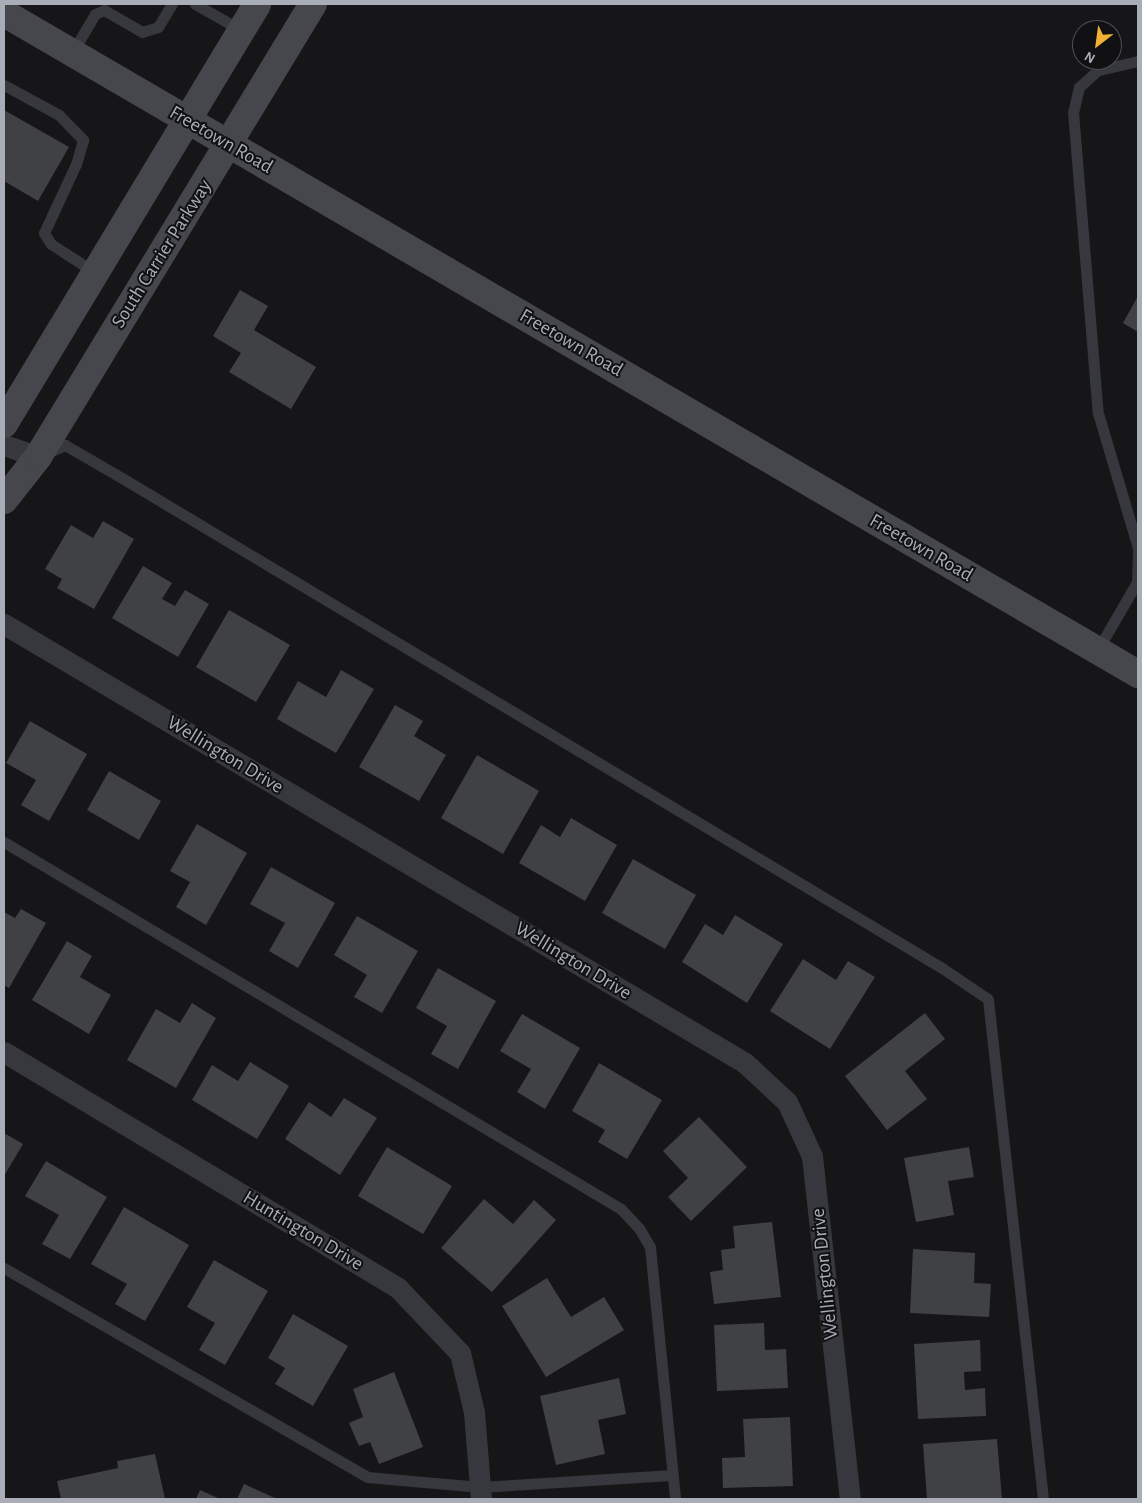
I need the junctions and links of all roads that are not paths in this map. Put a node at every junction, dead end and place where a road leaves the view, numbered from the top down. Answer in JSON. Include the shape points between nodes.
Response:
{"nodes":[{"id":1,"x":172,"y":4,"type":"edge"},
{"id":2,"x":194,"y":4,"type":"edge"},
{"id":3,"x":257,"y":4,"type":"edge"},
{"id":4,"x":313,"y":4,"type":"edge"},
{"id":5,"x":6,"y":21,"type":"edge"},
{"id":6,"x":241,"y":30,"type":"junction"},
{"id":7,"x":72,"y":54,"type":"junction"},
{"id":8,"x":1138,"y":61,"type":"edge"},
{"id":9,"x":4,"y":85,"type":"edge"},
{"id":10,"x":187,"y":121,"type":"junction"},
{"id":11,"x":230,"y":146,"type":"junction"},
{"id":12,"x":96,"y":273,"type":"junction"},
{"id":13,"x":4,"y":424,"type":"edge"},
{"id":14,"x":4,"y":445,"type":"edge"},
{"id":15,"x":38,"y":456,"type":"junction"},
{"id":16,"x":4,"y":500,"type":"edge"},
{"id":17,"x":1138,"y":549,"type":"edge"},
{"id":18,"x":4,"y":624,"type":"edge"},
{"id":19,"x":1097,"y":651,"type":"junction"},
{"id":20,"x":1138,"y":674,"type":"edge"},
{"id":21,"x":4,"y":842,"type":"edge"},
{"id":22,"x":4,"y":1052,"type":"edge"},
{"id":23,"x":4,"y":1268,"type":"edge"},
{"id":24,"x":672,"y":1475,"type":"junction"},
{"id":25,"x":481,"y":1493,"type":"edge"},
{"id":26,"x":675,"y":1499,"type":"edge"},
{"id":27,"x":850,"y":1499,"type":"edge"},
{"id":28,"x":1044,"y":1499,"type":"edge"}],
"edges":[{"from":1,"to":7,"type":"lane","via":[[158,27],[142,32],[104,10],[95,14]]},
{"from":2,"to":6,"type":"lane"},
{"from":3,"to":6,"type":"street"},
{"from":4,"to":11,"type":"street","name":"South Carrier Parkway"},
{"from":5,"to":7,"type":"street","name":"Freetown Road"},
{"from":6,"to":10,"type":"street"},
{"from":7,"to":10,"type":"street","name":"Freetown Road"},
{"from":8,"to":17,"type":"lane","via":[[1098,70],[1079,87],[1073,112],[1098,413]]},
{"from":9,"to":12,"type":"lane","via":[[59,115],[83,140],[76,164],[44,233],[51,244]]},
{"from":10,"to":11,"type":"street","name":"Freetown Road"},
{"from":10,"to":12,"type":"street"},
{"from":11,"to":15,"type":"street","name":"South Carrier Parkway"},
{"from":11,"to":19,"type":"street","name":"Freetown Road"},
{"from":12,"to":13,"type":"street"},
{"from":14,"to":15,"type":"street"},
{"from":15,"to":16,"type":"street","name":"South Carrier Parkway"},
{"from":15,"to":28,"type":"lane","via":[[65,445],[942,968],[988,999]]},
{"from":17,"to":19,"type":"lane","via":[[1137,582]]},
{"from":18,"to":27,"type":"street","name":"Wellington Drive","via":[[745,1063],[787,1102],[812,1156]]},
{"from":19,"to":20,"type":"street","name":"Freetown Road"},
{"from":21,"to":24,"type":"lane","via":[[621,1209],[640,1228],[650,1247]]},
{"from":22,"to":25,"type":"street","name":"Huntington Drive","via":[[398,1288],[460,1353],[474,1412]]},
{"from":23,"to":25,"type":"lane","via":[[367,1477]]},
{"from":24,"to":25,"type":"lane"},
{"from":24,"to":26,"type":"lane"}]}
